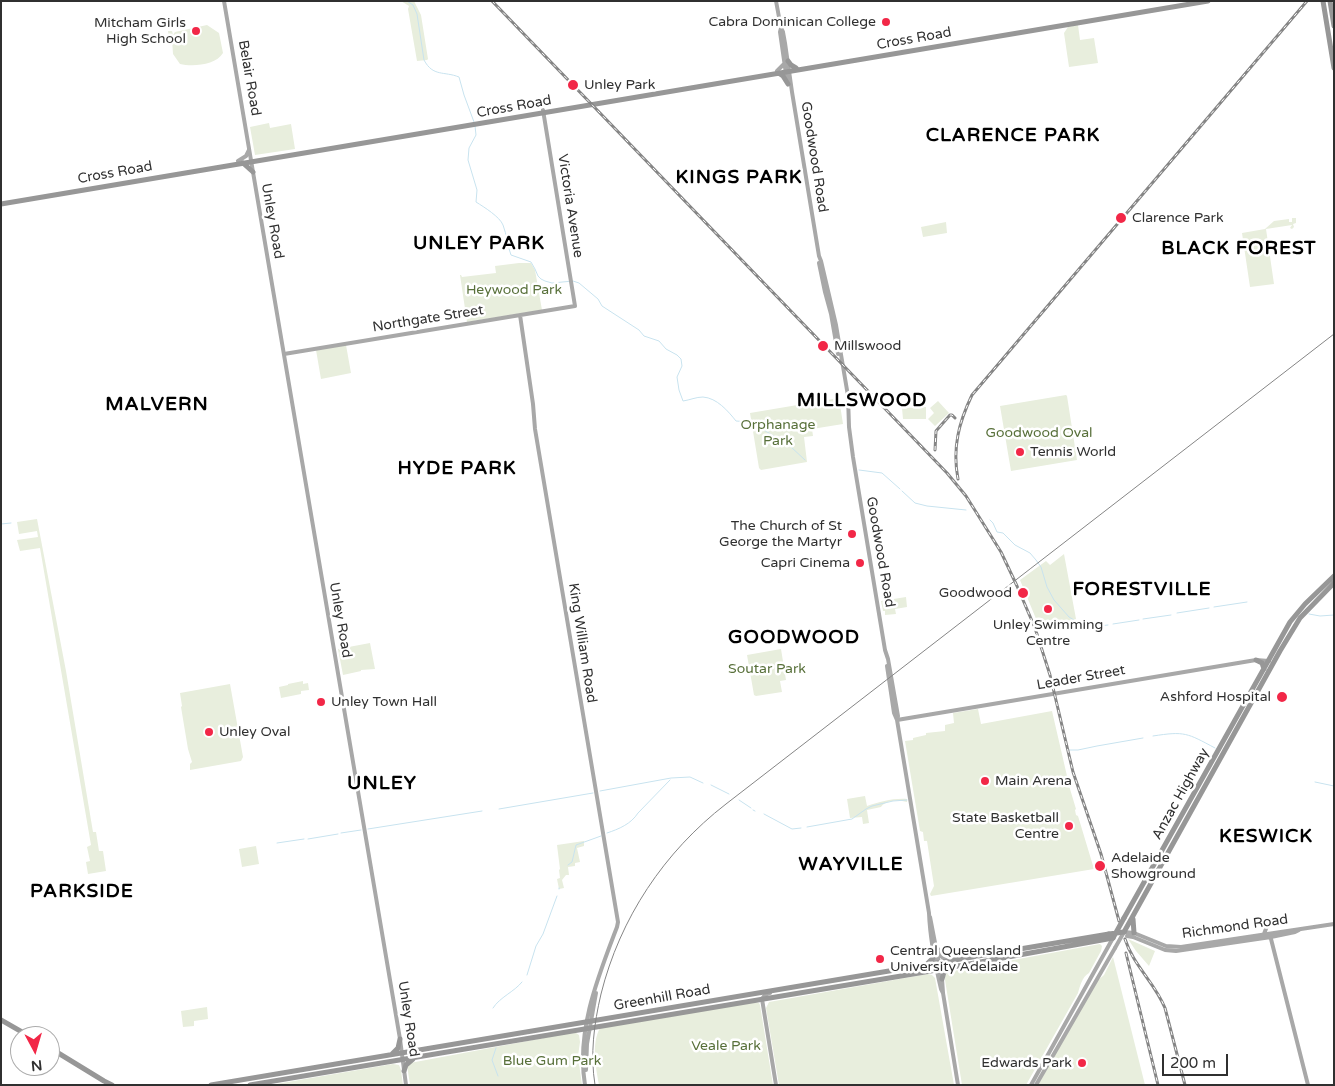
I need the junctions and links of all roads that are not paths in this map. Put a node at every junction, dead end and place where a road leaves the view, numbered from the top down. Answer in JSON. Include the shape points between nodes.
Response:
{"nodes":[{"id":1,"x":224,"y":1,"type":"edge"},
{"id":2,"x":776,"y":1,"type":"edge"},
{"id":3,"x":1190,"y":1,"type":"edge"},
{"id":4,"x":1208,"y":1,"type":"edge"},
{"id":5,"x":1324,"y":1,"type":"edge"},
{"id":6,"x":1331,"y":1,"type":"edge"},
{"id":7,"x":1160,"y":8,"type":"junction"},
{"id":8,"x":1334,"y":9,"type":"edge"},
{"id":9,"x":1334,"y":26,"type":"edge"},
{"id":10,"x":1334,"y":49,"type":"edge"},
{"id":11,"x":1334,"y":68,"type":"edge"},
{"id":12,"x":785,"y":70,"type":"junction"},
{"id":13,"x":788,"y":84,"type":"joint"},
{"id":14,"x":792,"y":92,"type":"junction"},
{"id":15,"x":543,"y":112,"type":"junction"},
{"id":16,"x":474,"y":123,"type":"junction"},
{"id":17,"x":249,"y":150,"type":"junction"},
{"id":18,"x":264,"y":159,"type":"junction"},
{"id":19,"x":251,"y":160,"type":"junction"},
{"id":20,"x":241,"y":162,"type":"junction"},
{"id":21,"x":253,"y":171,"type":"junction"},
{"id":22,"x":1,"y":202,"type":"edge"},
{"id":23,"x":575,"y":306,"type":"joint"},
{"id":24,"x":520,"y":315,"type":"junction"},
{"id":25,"x":284,"y":354,"type":"junction"},
{"id":26,"x":1334,"y":576,"type":"edge"},
{"id":27,"x":1334,"y":583,"type":"edge"},
{"id":28,"x":1298,"y":620,"type":"junction"},
{"id":29,"x":1290,"y":622,"type":"junction"},
{"id":30,"x":1286,"y":630,"type":"junction"},
{"id":31,"x":1293,"y":630,"type":"junction"},
{"id":32,"x":1280,"y":651,"type":"junction"},
{"id":33,"x":1256,"y":660,"type":"junction"},
{"id":34,"x":1269,"y":661,"type":"junction"},
{"id":35,"x":1266,"y":671,"type":"junction"},
{"id":36,"x":1258,"y":684,"type":"junction"},
{"id":37,"x":1249,"y":706,"type":"junction"},
{"id":38,"x":1242,"y":709,"type":"junction"},
{"id":39,"x":1244,"y":715,"type":"junction"},
{"id":40,"x":897,"y":720,"type":"junction"},
{"id":41,"x":1231,"y":734,"type":"junction"},
{"id":42,"x":1185,"y":816,"type":"junction"},
{"id":43,"x":929,"y":913,"type":"junction"},
{"id":44,"x":1133,"y":916,"type":"junction"},
{"id":45,"x":1334,"y":924,"type":"edge"},
{"id":46,"x":1267,"y":926,"type":"dead end"},
{"id":47,"x":1301,"y":929,"type":"junction"},
{"id":48,"x":1127,"y":933,"type":"junction"},
{"id":49,"x":1270,"y":935,"type":"junction"},
{"id":50,"x":1278,"y":935,"type":"junction"},
{"id":51,"x":1265,"y":936,"type":"junction"},
{"id":52,"x":1112,"y":937,"type":"junction"},
{"id":53,"x":1095,"y":940,"type":"junction"},
{"id":54,"x":1272,"y":943,"type":"junction"},
{"id":55,"x":1159,"y":946,"type":"junction"},
{"id":56,"x":936,"y":947,"type":"junction"},
{"id":57,"x":1030,"y":947,"type":"junction"},
{"id":58,"x":1043,"y":950,"type":"junction"},
{"id":59,"x":1106,"y":951,"type":"junction"},
{"id":60,"x":934,"y":954,"type":"junction"},
{"id":61,"x":983,"y":955,"type":"junction"},
{"id":62,"x":997,"y":958,"type":"junction"},
{"id":63,"x":947,"y":961,"type":"junction"},
{"id":64,"x":937,"y":963,"type":"junction"},
{"id":65,"x":926,"y":964,"type":"junction"},
{"id":66,"x":956,"y":966,"type":"junction"},
{"id":67,"x":939,"y":969,"type":"junction"},
{"id":68,"x":925,"y":972,"type":"junction"},
{"id":69,"x":841,"y":979,"type":"junction"},
{"id":70,"x":830,"y":980,"type":"junction"},
{"id":71,"x":941,"y":981,"type":"junction"},
{"id":72,"x":850,"y":984,"type":"junction"},
{"id":73,"x":841,"y":986,"type":"junction"},
{"id":74,"x":774,"y":990,"type":"junction"},
{"id":75,"x":751,"y":994,"type":"junction"},
{"id":76,"x":762,"y":999,"type":"junction"},
{"id":77,"x":722,"y":1000,"type":"junction"},
{"id":78,"x":713,"y":1007,"type":"junction"},
{"id":79,"x":623,"y":1016,"type":"junction"},
{"id":80,"x":1071,"y":1019,"type":"junction"},
{"id":81,"x":589,"y":1022,"type":"junction"},
{"id":82,"x":627,"y":1022,"type":"junction"},
{"id":83,"x":563,"y":1026,"type":"junction"},
{"id":84,"x":588,"y":1029,"type":"junction"},
{"id":85,"x":540,"y":1030,"type":"junction"},
{"id":86,"x":569,"y":1032,"type":"junction"},
{"id":87,"x":509,"y":1035,"type":"junction"},
{"id":88,"x":537,"y":1038,"type":"junction"},
{"id":89,"x":400,"y":1039,"type":"junction"},
{"id":90,"x":514,"y":1041,"type":"junction"},
{"id":91,"x":428,"y":1048,"type":"junction"},
{"id":92,"x":413,"y":1051,"type":"junction"},
{"id":93,"x":445,"y":1052,"type":"junction"},
{"id":94,"x":60,"y":1054,"type":"edge"},
{"id":95,"x":389,"y":1055,"type":"junction"},
{"id":96,"x":402,"y":1056,"type":"junction"},
{"id":97,"x":379,"y":1057,"type":"junction"},
{"id":98,"x":415,"y":1057,"type":"junction"},
{"id":99,"x":384,"y":1062,"type":"junction"},
{"id":100,"x":336,"y":1064,"type":"junction"},
{"id":101,"x":326,"y":1066,"type":"junction"},
{"id":102,"x":340,"y":1070,"type":"junction"},
{"id":103,"x":292,"y":1071,"type":"junction"},
{"id":104,"x":404,"y":1071,"type":"junction"},
{"id":105,"x":330,"y":1072,"type":"junction"},
{"id":106,"x":294,"y":1078,"type":"junction"},
{"id":107,"x":240,"y":1082,"type":"edge"},
{"id":108,"x":106,"y":1083,"type":"edge"},
{"id":109,"x":222,"y":1084,"type":"edge"},
{"id":110,"x":112,"y":1085,"type":"edge"},
{"id":111,"x":212,"y":1085,"type":"edge"},
{"id":112,"x":250,"y":1085,"type":"edge"},
{"id":113,"x":406,"y":1085,"type":"edge"},
{"id":114,"x":587,"y":1085,"type":"edge"},
{"id":115,"x":776,"y":1085,"type":"edge"},
{"id":116,"x":958,"y":1085,"type":"edge"},
{"id":117,"x":1031,"y":1085,"type":"edge"},
{"id":118,"x":1036,"y":1085,"type":"edge"},
{"id":119,"x":1308,"y":1085,"type":"edge"}],
"edges":[{"from":1,"to":17,"type":"main road","name":"Belair Road"},
{"from":2,"to":12,"type":"main road","name":"Goodwood Road","via":[[783,32]]},
{"from":3,"to":7,"type":"highway","name":"Cross Road"},
{"from":4,"to":7,"type":"highway","name":"Cross Road"},
{"from":5,"to":10,"type":"highway"},
{"from":5,"to":11,"type":"highway"},
{"from":6,"to":8,"type":"highway"},
{"from":6,"to":9,"type":"highway"},
{"from":7,"to":12,"type":"highway","name":"Cross Road"},
{"from":12,"to":13,"type":"highway"},
{"from":12,"to":14,"type":"main road","name":"Goodwood Road"},
{"from":12,"to":15,"type":"highway","name":"Cross Road"},
{"from":13,"to":14,"type":"main road","name":"Goodwood Road"},
{"from":14,"to":40,"type":"main road","name":"Goodwood Road","via":[[821,272],[845,391],[848,436]]},
{"from":15,"to":16,"type":"highway","name":"Cross Road"},
{"from":15,"to":23,"type":"main road","name":"Victoria Avenue"},
{"from":16,"to":18,"type":"highway","name":"Cross Road"},
{"from":16,"to":19,"type":"highway","name":"Cross Road"},
{"from":17,"to":19,"type":"main road","name":"Belair Road"},
{"from":17,"to":20,"type":"main road"},
{"from":18,"to":19,"type":"highway","name":"Cross Road"},
{"from":18,"to":21,"type":"main road","via":[[255,165]]},
{"from":19,"to":20,"type":"highway","name":"Cross Road"},
{"from":19,"to":21,"type":"main road","name":"Unley Road"},
{"from":20,"to":21,"type":"highway"},
{"from":20,"to":22,"type":"highway","name":"Cross Road"},
{"from":21,"to":25,"type":"main road","name":"Unley Road"},
{"from":23,"to":24,"type":"main road","name":"Northgate Street"},
{"from":24,"to":25,"type":"main road","name":"Northgate Street"},
{"from":24,"to":81,"type":"main road","name":"King William Road","via":[[535,429],[617,917],[617,927],[600,971]]},
{"from":25,"to":89,"type":"main road","name":"Unley Road"},
{"from":26,"to":29,"type":"highway","name":"Anzac Highway"},
{"from":27,"to":28,"type":"highway","name":"Anzac Highway"},
{"from":28,"to":29,"type":"highway","via":[[1293,625]]},
{"from":28,"to":31,"type":"highway","name":"Anzac Highway"},
{"from":29,"to":30,"type":"highway","name":"Anzac Highway"},
{"from":30,"to":31,"type":"highway"},
{"from":30,"to":34,"type":"highway","name":"Anzac Highway"},
{"from":31,"to":32,"type":"highway","name":"Anzac Highway"},
{"from":32,"to":34,"type":"highway"},
{"from":32,"to":35,"type":"highway","name":"Anzac Highway"},
{"from":33,"to":34,"type":"main road","name":"Leader Street"},
{"from":33,"to":35,"type":"highway"},
{"from":33,"to":40,"type":"main road","name":"Leader Street"},
{"from":34,"to":35,"type":"highway","name":"Anzac Highway"},
{"from":35,"to":36,"type":"highway","name":"Anzac Highway"},
{"from":36,"to":37,"type":"highway","name":"Anzac Highway"},
{"from":36,"to":38,"type":"highway","name":"Anzac Highway"},
{"from":37,"to":38,"type":"highway"},
{"from":37,"to":39,"type":"highway","name":"Anzac Highway"},
{"from":38,"to":39,"type":"highway"},
{"from":38,"to":41,"type":"highway","name":"Anzac Highway"},
{"from":39,"to":41,"type":"highway","name":"Anzac Highway"},
{"from":40,"to":43,"type":"main road","name":"Goodwood Road"},
{"from":41,"to":42,"type":"highway","name":"Anzac Highway"},
{"from":42,"to":44,"type":"highway","name":"Anzac Highway"},
{"from":42,"to":52,"type":"highway","name":"Anzac Highway","bridge":true},
{"from":43,"to":56,"type":"main road","name":"Goodwood Road"},
{"from":43,"to":60,"type":"main road","name":"Goodwood Road"},
{"from":44,"to":48,"type":"highway","name":"Anzac Highway"},
{"from":44,"to":48,"type":"highway","via":[[1132,928]]},
{"from":45,"to":47,"type":"main road","name":"Richmond Road"},
{"from":46,"to":51,"type":"main road"},
{"from":47,"to":49,"type":"main road","name":"Richmond Road"},
{"from":47,"to":50,"type":"main road","name":"Richmond Road"},
{"from":48,"to":52,"type":"highway","name":"Richmond Road","bridge":true},
{"from":48,"to":55,"type":"main road","name":"Richmond Road"},
{"from":48,"to":55,"type":"main road","name":"Richmond Road"},
{"from":48,"to":80,"type":"main road","name":"Anzac Highway","bridge":true},
{"from":49,"to":50,"type":"main road","name":"Richmond Road"},
{"from":49,"to":51,"type":"main road","name":"Richmond Road"},
{"from":49,"to":54,"type":"main road"},
{"from":50,"to":54,"type":"main road"},
{"from":51,"to":54,"type":"main road"},
{"from":51,"to":55,"type":"main road","name":"Richmond Road","via":[[1181,947]]},
{"from":52,"to":53,"type":"highway","name":"Greenhill Road"},
{"from":52,"to":57,"type":"highway","name":"Greenhill Road"},
{"from":52,"to":59,"type":"main road","name":"Anzac Highway"},
{"from":53,"to":58,"type":"highway","name":"Greenhill Road"},
{"from":53,"to":59,"type":"main road","via":[[1104,943]]},
{"from":54,"to":119,"type":"main road"},
{"from":56,"to":63,"type":"main road"},
{"from":56,"to":64,"type":"main road","name":"Goodwood Road"},
{"from":57,"to":58,"type":"highway"},
{"from":57,"to":61,"type":"highway","name":"Greenhill Road"},
{"from":58,"to":62,"type":"highway","name":"Greenhill Road"},
{"from":59,"to":80,"type":"main road","name":"Anzac Highway"},
{"from":60,"to":64,"type":"main road","name":"Goodwood Road"},
{"from":60,"to":65,"type":"highway"},
{"from":61,"to":62,"type":"highway","via":[[986,959]]},
{"from":61,"to":63,"type":"highway","name":"Greenhill Road"},
{"from":62,"to":66,"type":"highway","name":"Greenhill Road"},
{"from":63,"to":64,"type":"highway","name":"Greenhill Road"},
{"from":64,"to":65,"type":"highway","name":"Greenhill Road"},
{"from":64,"to":67,"type":"main road","name":"Goodwood Road"},
{"from":65,"to":69,"type":"highway","name":"Greenhill Road"},
{"from":66,"to":67,"type":"highway","name":"Greenhill Road"},
{"from":66,"to":71,"type":"highway","via":[[944,972]]},
{"from":67,"to":68,"type":"highway","name":"Greenhill Road"},
{"from":67,"to":71,"type":"main road","name":"Goodwood Road"},
{"from":68,"to":71,"type":"main road","via":[[934,974]]},
{"from":68,"to":72,"type":"highway","name":"Greenhill Road"},
{"from":69,"to":70,"type":"highway","name":"Greenhill Road"},
{"from":69,"to":72,"type":"highway","via":[[849,980]]},
{"from":70,"to":73,"type":"highway","via":[[830,984]]},
{"from":70,"to":74,"type":"highway","name":"Greenhill Road"},
{"from":71,"to":116,"type":"main road","name":"Goodwood Road"},
{"from":72,"to":73,"type":"highway","name":"Greenhill Road"},
{"from":73,"to":76,"type":"highway","name":"Greenhill Road"},
{"from":74,"to":75,"type":"highway","name":"Greenhill Road"},
{"from":74,"to":76,"type":"main road"},
{"from":75,"to":76,"type":"highway"},
{"from":75,"to":77,"type":"highway","name":"Greenhill Road"},
{"from":76,"to":78,"type":"highway","name":"Greenhill Road"},
{"from":76,"to":115,"type":"main road"},
{"from":77,"to":78,"type":"highway"},
{"from":77,"to":79,"type":"highway","name":"Greenhill Road"},
{"from":78,"to":82,"type":"highway","name":"Greenhill Road"},
{"from":79,"to":81,"type":"highway","name":"Greenhill Road"},
{"from":79,"to":82,"type":"highway"},
{"from":80,"to":117,"type":"main road","name":"Anzac Highway"},
{"from":80,"to":118,"type":"main road","name":"Anzac Highway"},
{"from":81,"to":83,"type":"highway","name":"Greenhill Road"},
{"from":81,"to":84,"type":"main road","name":"King William Road"},
{"from":82,"to":84,"type":"highway","name":"Greenhill Road"},
{"from":83,"to":85,"type":"highway","name":"Greenhill Road"},
{"from":83,"to":86,"type":"highway","via":[[571,1028]]},
{"from":84,"to":86,"type":"highway","name":"Greenhill Road"},
{"from":84,"to":114,"type":"main road","name":"King William Road"},
{"from":85,"to":87,"type":"highway","name":"Greenhill Road"},
{"from":85,"to":88,"type":"highway"},
{"from":86,"to":88,"type":"highway","name":"Greenhill Road"},
{"from":87,"to":90,"type":"highway","via":[[507,1039]]},
{"from":87,"to":91,"type":"highway","name":"Greenhill Road"},
{"from":88,"to":90,"type":"highway","name":"Greenhill Road"},
{"from":89,"to":92,"type":"main road","via":[[406,1049]]},
{"from":89,"to":95,"type":"highway","via":[[396,1050]]},
{"from":89,"to":96,"type":"main road","name":"Unley Road"},
{"from":90,"to":93,"type":"highway","name":"Greenhill Road"},
{"from":91,"to":92,"type":"highway","name":"Greenhill Road"},
{"from":91,"to":93,"type":"highway","via":[[430,1052]]},
{"from":92,"to":96,"type":"highway","name":"Greenhill Road"},
{"from":93,"to":98,"type":"highway","name":"Greenhill Road"},
{"from":94,"to":108,"type":"highway"},
{"from":95,"to":96,"type":"highway","name":"Greenhill Road"},
{"from":95,"to":97,"type":"highway","name":"Greenhill Road"},
{"from":96,"to":98,"type":"highway","name":"Greenhill Road"},
{"from":96,"to":99,"type":"highway","name":"Greenhill Road"},
{"from":96,"to":104,"type":"main road","name":"Unley Road"},
{"from":97,"to":99,"type":"highway"},
{"from":97,"to":100,"type":"highway","name":"Greenhill Road"},
{"from":98,"to":104,"type":"highway"},
{"from":99,"to":102,"type":"highway","name":"Greenhill Road"},
{"from":100,"to":101,"type":"highway","name":"Greenhill Road"},
{"from":100,"to":102,"type":"highway","via":[[335,1068]]},
{"from":101,"to":103,"type":"highway","name":"Greenhill Road"},
{"from":101,"to":105,"type":"highway"},
{"from":102,"to":105,"type":"highway","name":"Greenhill Road"},
{"from":103,"to":106,"type":"highway"},
{"from":103,"to":107,"type":"highway","name":"Greenhill Road"},
{"from":104,"to":113,"type":"main road","name":"Unley Road"},
{"from":105,"to":106,"type":"highway","name":"Greenhill Road"},
{"from":106,"to":112,"type":"highway","name":"Greenhill Road"},
{"from":107,"to":109,"type":"highway","name":"Greenhill Road"},
{"from":108,"to":110,"type":"highway"},
{"from":109,"to":111,"type":"highway","name":"Greenhill Road"}]}
